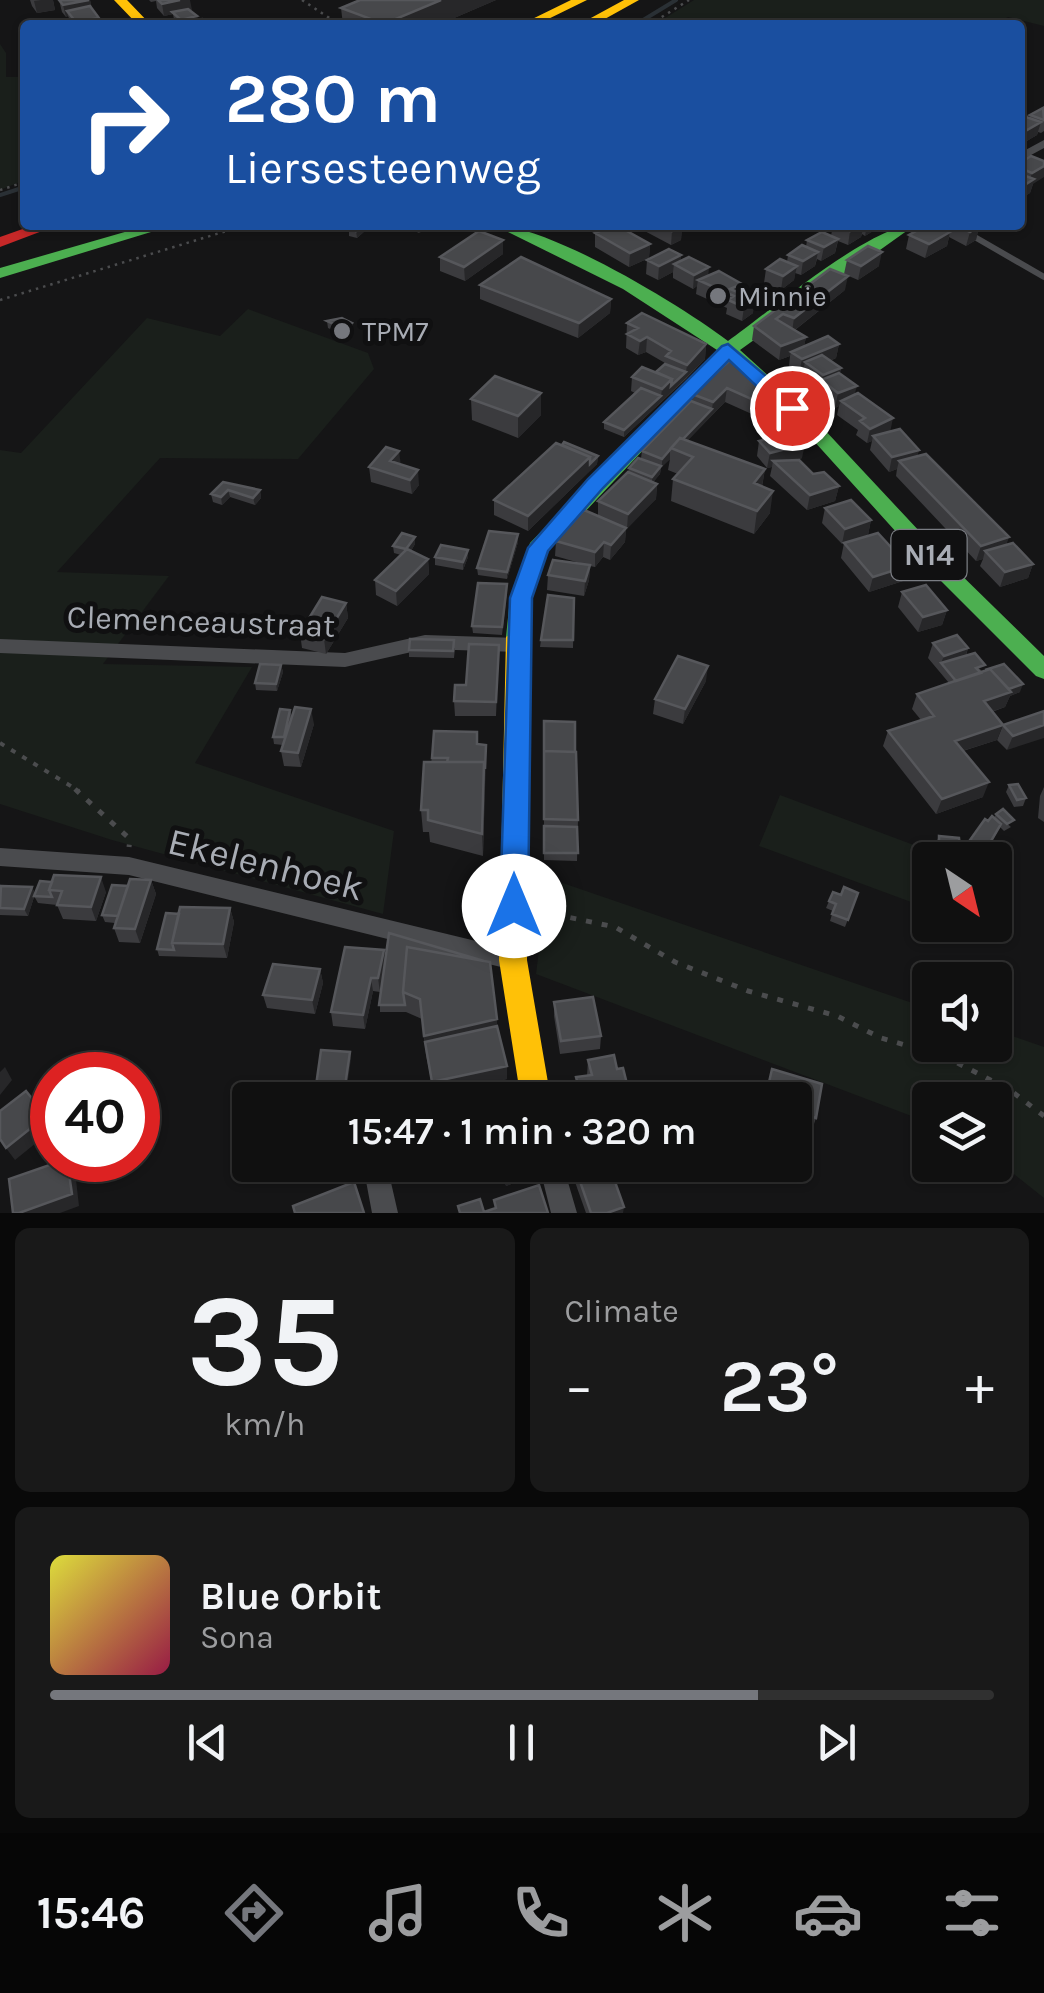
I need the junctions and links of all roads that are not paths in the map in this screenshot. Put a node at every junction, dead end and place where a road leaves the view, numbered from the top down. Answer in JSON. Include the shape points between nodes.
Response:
{"nodes":[{"id":1,"x":120,"y":0,"type":"edge"},
{"id":2,"x":581,"y":0,"type":"edge"},
{"id":3,"x":606,"y":0,"type":"edge"},
{"id":4,"x":633,"y":0,"type":"edge"},
{"id":5,"x":656,"y":0,"type":"edge"},
{"id":6,"x":140,"y":20,"type":"edge"},
{"id":7,"x":537,"y":20,"type":"edge"},
{"id":8,"x":564,"y":20,"type":"edge"},
{"id":9,"x":594,"y":20,"type":"edge"},
{"id":10,"x":622,"y":20,"type":"edge"},
{"id":11,"x":35,"y":230,"type":"edge"},
{"id":12,"x":78,"y":230,"type":"edge"},
{"id":13,"x":149,"y":230,"type":"edge"},
{"id":14,"x":512,"y":230,"type":"edge"},
{"id":15,"x":899,"y":230,"type":"edge"},
{"id":16,"x":963,"y":230,"type":"edge"},
{"id":17,"x":0,"y":242,"type":"edge"},
{"id":18,"x":0,"y":258,"type":"edge"},
{"id":19,"x":0,"y":273,"type":"edge"},
{"id":20,"x":1044,"y":276,"type":"edge"},
{"id":21,"x":728,"y":350,"type":"junction"},
{"id":22,"x":518,"y":645,"type":"junction"},
{"id":23,"x":0,"y":646,"type":"edge"},
{"id":24,"x":1044,"y":670,"type":"edge"},
{"id":25,"x":0,"y":857,"type":"edge"},
{"id":26,"x":513,"y":960,"type":"junction"},
{"id":27,"x":532,"y":1082,"type":"edge"},
{"id":28,"x":379,"y":1182,"type":"edge"},
{"id":29,"x":556,"y":1182,"type":"edge"},
{"id":30,"x":385,"y":1213,"type":"edge"},
{"id":31,"x":564,"y":1213,"type":"edge"}],
"edges":[{"from":1,"to":6,"type":"main road"},
{"from":2,"to":7,"type":"main road"},
{"from":3,"to":8,"type":"main road"},
{"from":4,"to":9,"type":"main road"},
{"from":5,"to":10,"type":"main road"},
{"from":11,"to":17,"type":"main road"},
{"from":12,"to":18,"type":"main road"},
{"from":13,"to":19,"type":"main road"},
{"from":14,"to":21,"type":"main road","number":"N14","via":[[638,292]]},
{"from":15,"to":21,"type":"main road"},
{"from":16,"to":20,"type":"lane"},
{"from":21,"to":22,"type":"main road","via":[[538,548],[521,598]]},
{"from":21,"to":24,"type":"main road","number":"N14","via":[[820,436]]},
{"from":22,"to":23,"type":"street","name":"Clemenceaustraat","via":[[425,642],[345,660]]},
{"from":22,"to":26,"type":"main road"},
{"from":25,"to":26,"type":"street","name":"Ekelenhoek","via":[[128,866]]},
{"from":26,"to":27,"type":"main road"},
{"from":28,"to":30,"type":"street"},
{"from":29,"to":31,"type":"street"}]}
